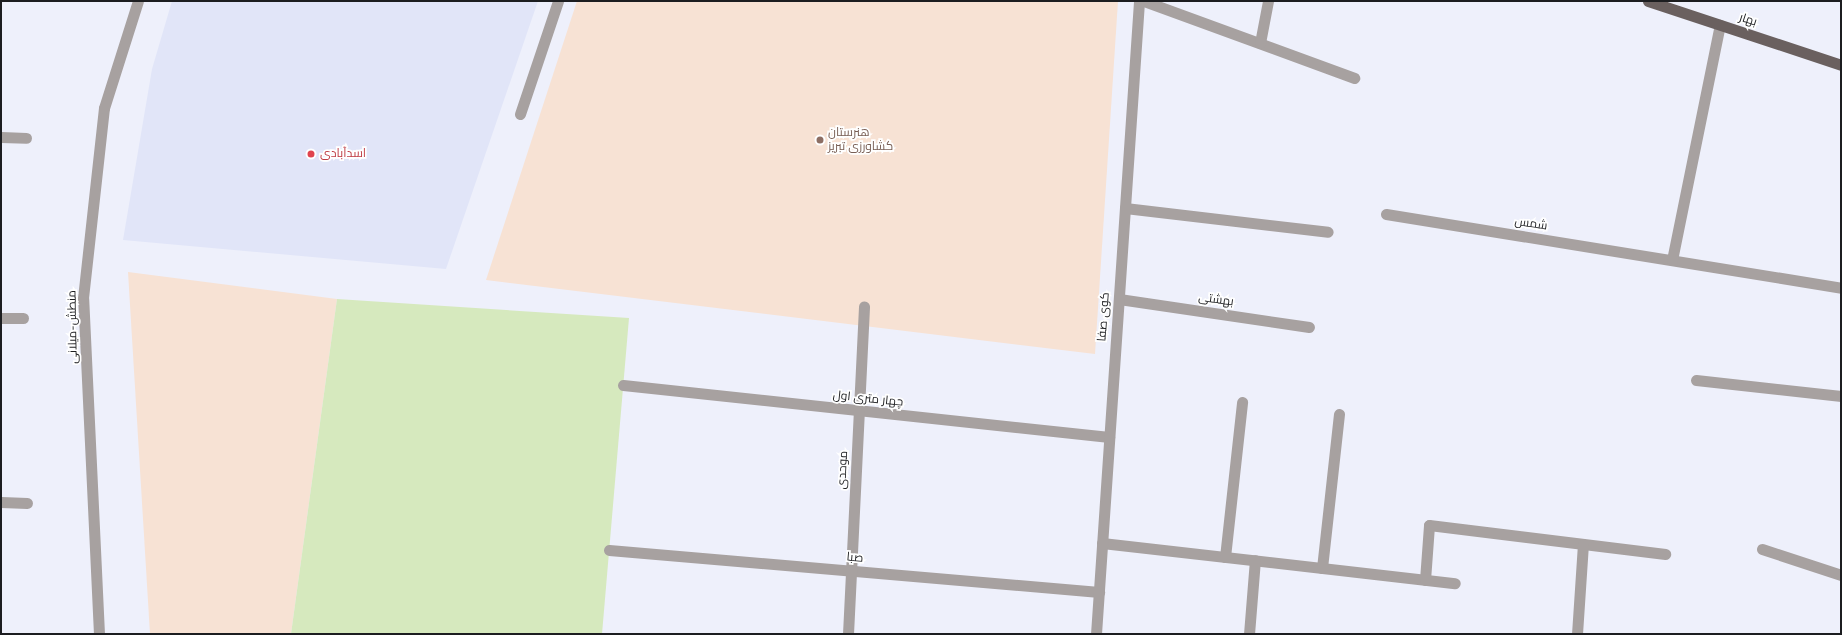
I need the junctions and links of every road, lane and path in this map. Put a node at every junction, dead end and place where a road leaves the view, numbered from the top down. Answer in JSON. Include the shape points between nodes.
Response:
{"nodes":[{"id":1,"x":138,"y":1,"type":"edge"},
{"id":2,"x":558,"y":1,"type":"edge"},
{"id":3,"x":1139,"y":1,"type":"edge"},
{"id":4,"x":1144,"y":1,"type":"edge"},
{"id":5,"x":1268,"y":1,"type":"edge"},
{"id":6,"x":1648,"y":1,"type":"edge"},
{"id":7,"x":1720,"y":25,"type":"junction"},
{"id":8,"x":1260,"y":43,"type":"junction"},
{"id":9,"x":1841,"y":65,"type":"edge"},
{"id":10,"x":1354,"y":78,"type":"dead end"},
{"id":11,"x":520,"y":114,"type":"dead end"},
{"id":12,"x":1,"y":137,"type":"edge"},
{"id":13,"x":26,"y":138,"type":"dead end"},
{"id":14,"x":1125,"y":208,"type":"junction"},
{"id":15,"x":1386,"y":214,"type":"dead end"},
{"id":16,"x":1328,"y":232,"type":"dead end"},
{"id":17,"x":1672,"y":260,"type":"junction"},
{"id":18,"x":1841,"y":288,"type":"edge"},
{"id":19,"x":1119,"y":299,"type":"junction"},
{"id":20,"x":864,"y":306,"type":"dead end"},
{"id":21,"x":1,"y":318,"type":"edge"},
{"id":22,"x":23,"y":318,"type":"dead end"},
{"id":23,"x":1309,"y":327,"type":"dead end"},
{"id":24,"x":1696,"y":380,"type":"dead end"},
{"id":25,"x":623,"y":386,"type":"dead end"},
{"id":26,"x":1841,"y":396,"type":"edge"},
{"id":27,"x":1242,"y":402,"type":"dead end"},
{"id":28,"x":859,"y":411,"type":"junction"},
{"id":29,"x":1339,"y":414,"type":"dead end"},
{"id":30,"x":1109,"y":437,"type":"junction"},
{"id":31,"x":1,"y":502,"type":"edge"},
{"id":32,"x":28,"y":503,"type":"dead end"},
{"id":33,"x":1102,"y":543,"type":"junction"},
{"id":34,"x":1583,"y":544,"type":"junction"},
{"id":35,"x":1762,"y":549,"type":"dead end"},
{"id":36,"x":609,"y":550,"type":"dead end"},
{"id":37,"x":1665,"y":554,"type":"dead end"},
{"id":38,"x":1225,"y":557,"type":"junction"},
{"id":39,"x":1255,"y":560,"type":"junction"},
{"id":40,"x":1322,"y":568,"type":"junction"},
{"id":41,"x":851,"y":571,"type":"junction"},
{"id":42,"x":1841,"y":575,"type":"edge"},
{"id":43,"x":1425,"y":580,"type":"junction"},
{"id":44,"x":1455,"y":583,"type":"dead end"},
{"id":45,"x":1099,"y":592,"type":"junction"},
{"id":46,"x":99,"y":634,"type":"edge"},
{"id":47,"x":848,"y":634,"type":"edge"},
{"id":48,"x":1096,"y":634,"type":"edge"},
{"id":49,"x":1249,"y":634,"type":"edge"},
{"id":50,"x":1577,"y":634,"type":"edge"}],
"edges":[{"from":1,"to":46,"type":"street","name":"منطش-میلانی","via":[[104,108],[83,298]]},
{"from":2,"to":11,"type":"street"},
{"from":3,"to":14,"type":"street","name":"کوی صفا"},
{"from":4,"to":8,"type":"street"},
{"from":5,"to":8,"type":"street"},
{"from":6,"to":7,"type":"main road","name":"بهار"},
{"from":7,"to":9,"type":"main road","name":"بهار"},
{"from":7,"to":17,"type":"street"},
{"from":8,"to":10,"type":"street"},
{"from":12,"to":13,"type":"street"},
{"from":14,"to":16,"type":"street"},
{"from":14,"to":19,"type":"street","name":"کوی صفا"},
{"from":15,"to":17,"type":"street","name":"شمس"},
{"from":17,"to":18,"type":"street","name":"شمس"},
{"from":19,"to":23,"type":"street","name":"بهشتی"},
{"from":19,"to":30,"type":"street","name":"کوی صفا"},
{"from":20,"to":28,"type":"street","name":"موحدی"},
{"from":21,"to":22,"type":"street"},
{"from":24,"to":26,"type":"street"},
{"from":25,"to":28,"type":"street","name":"چهار متری اول"},
{"from":27,"to":38,"type":"street"},
{"from":28,"to":30,"type":"street","name":"چهار متری اول"},
{"from":28,"to":41,"type":"street","name":"موحدی"},
{"from":29,"to":40,"type":"street"},
{"from":30,"to":33,"type":"street","name":"کوی صفا"},
{"from":31,"to":32,"type":"street"},
{"from":33,"to":38,"type":"street"},
{"from":33,"to":45,"type":"street","name":"کوی صفا"},
{"from":34,"to":37,"type":"street"},
{"from":34,"to":43,"type":"street","via":[[1429,525]]},
{"from":34,"to":50,"type":"street"},
{"from":35,"to":42,"type":"street"},
{"from":36,"to":41,"type":"street","name":"صبا"},
{"from":38,"to":39,"type":"street"},
{"from":39,"to":40,"type":"street"},
{"from":39,"to":49,"type":"street"},
{"from":40,"to":43,"type":"street"},
{"from":41,"to":45,"type":"street","name":"صبا"},
{"from":41,"to":47,"type":"street","name":"موحدی"},
{"from":43,"to":44,"type":"street"},
{"from":45,"to":48,"type":"street","name":"کوی صفا"}]}
